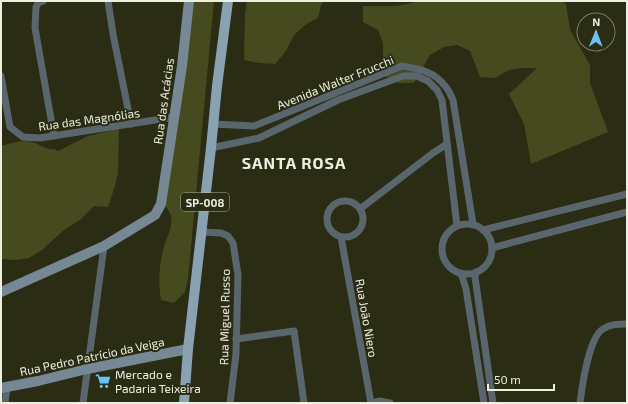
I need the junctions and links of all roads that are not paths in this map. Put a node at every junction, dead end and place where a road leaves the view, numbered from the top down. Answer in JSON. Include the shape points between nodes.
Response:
{"nodes":[{"id":1,"x":43,"y":1,"type":"edge"},
{"id":2,"x":108,"y":1,"type":"edge"},
{"id":3,"x":189,"y":1,"type":"edge"},
{"id":4,"x":228,"y":1,"type":"edge"},
{"id":5,"x":1,"y":76,"type":"edge"},
{"id":6,"x":174,"y":117,"type":"junction"},
{"id":7,"x":131,"y":124,"type":"junction"},
{"id":8,"x":214,"y":124,"type":"junction"},
{"id":9,"x":254,"y":126,"type":"junction"},
{"id":10,"x":54,"y":136,"type":"junction"},
{"id":11,"x":259,"y":138,"type":"junction"},
{"id":12,"x":447,"y":144,"type":"junction"},
{"id":13,"x":211,"y":148,"type":"junction"},
{"id":14,"x":627,"y":194,"type":"edge"},
{"id":15,"x":360,"y":209,"type":"junction"},
{"id":16,"x":627,"y":212,"type":"edge"},
{"id":17,"x":473,"y":224,"type":"junction"},
{"id":18,"x":457,"y":226,"type":"junction"},
{"id":19,"x":483,"y":230,"type":"junction"},
{"id":20,"x":202,"y":232,"type":"junction"},
{"id":21,"x":341,"y":237,"type":"junction"},
{"id":22,"x":104,"y":246,"type":"junction"},
{"id":23,"x":492,"y":248,"type":"junction"},
{"id":24,"x":476,"y":272,"type":"junction"},
{"id":25,"x":461,"y":273,"type":"junction"},
{"id":26,"x":1,"y":292,"type":"edge"},
{"id":27,"x":627,"y":324,"type":"edge"},
{"id":28,"x":236,"y":339,"type":"junction"},
{"id":29,"x":188,"y":349,"type":"junction"},
{"id":30,"x":87,"y":369,"type":"junction"},
{"id":31,"x":4,"y":388,"type":"edge"},
{"id":32,"x":5,"y":403,"type":"edge"},
{"id":33,"x":83,"y":403,"type":"edge"},
{"id":34,"x":184,"y":403,"type":"edge"},
{"id":35,"x":230,"y":403,"type":"edge"},
{"id":36,"x":304,"y":403,"type":"edge"},
{"id":37,"x":371,"y":403,"type":"edge"},
{"id":38,"x":390,"y":403,"type":"edge"},
{"id":39,"x":484,"y":403,"type":"edge"},
{"id":40,"x":493,"y":403,"type":"edge"},
{"id":41,"x":580,"y":403,"type":"edge"}],
"edges":[{"from":1,"to":10,"type":"street","via":[[36,7],[35,28]]},
{"from":2,"to":7,"type":"street"},
{"from":3,"to":6,"type":"street","name":"Rua das Acácias"},
{"from":4,"to":8,"type":"main road","number":"SP-008"},
{"from":5,"to":10,"type":"street","name":"Rua das Magnólias","via":[[10,127],[23,137]]},
{"from":6,"to":7,"type":"street","name":"Rua das Magnólias"},
{"from":6,"to":22,"type":"street","name":"Rua das Acácias","via":[[161,204],[155,216]]},
{"from":7,"to":10,"type":"street","name":"Rua das Magnólias"},
{"from":8,"to":9,"type":"street"},
{"from":8,"to":13,"type":"main road","number":"SP-008"},
{"from":9,"to":11,"type":"street"},
{"from":9,"to":17,"type":"street","name":"Avenida Walter Frucchi","via":[[402,66],[434,75],[446,86],[453,100]]},
{"from":11,"to":12,"type":"street","name":"Avenida Walter Frucchi","via":[[338,100],[403,76],[416,76],[428,81],[442,100]]},
{"from":11,"to":13,"type":"street","name":"Avenida Walter Frucchi"},
{"from":12,"to":15,"type":"street"},
{"from":12,"to":18,"type":"street","name":"Avenida Walter Frucchi"},
{"from":13,"to":20,"type":"main road","number":"SP-008"},
{"from":14,"to":19,"type":"street"},
{"from":15,"to":21,"type":"street","via":[[363,218],[358,232]]},
{"from":15,"to":21,"type":"street","via":[[345,201],[333,204],[329,209],[326,220],[328,226]]},
{"from":16,"to":23,"type":"street"},
{"from":17,"to":18,"type":"street"},
{"from":17,"to":19,"type":"street"},
{"from":18,"to":25,"type":"street","via":[[445,236],[442,248],[449,266]]},
{"from":19,"to":23,"type":"street","via":[[491,241]]},
{"from":20,"to":28,"type":"street","name":"Rua Miguel Russo","via":[[221,233],[228,236],[233,243],[238,275]]},
{"from":20,"to":29,"type":"main road","number":"SP-008"},
{"from":21,"to":37,"type":"street","name":"Rua João Niero"},
{"from":22,"to":26,"type":"street"},
{"from":22,"to":30,"type":"street"},
{"from":23,"to":24,"type":"street","via":[[488,263]]},
{"from":24,"to":25,"type":"street"},
{"from":24,"to":40,"type":"street"},
{"from":25,"to":39,"type":"street","via":[[466,289]]},
{"from":27,"to":41,"type":"street","via":[[616,324],[601,329],[593,341]]},
{"from":28,"to":35,"type":"street","name":"Rua Miguel Russo"},
{"from":28,"to":36,"type":"street","via":[[294,331]]},
{"from":29,"to":30,"type":"street","name":"Rua Pedro Patrício da Veiga"},
{"from":29,"to":34,"type":"main road","number":"SP-008"},
{"from":30,"to":31,"type":"street","name":"Rua Pedro Patrício da Veiga"},
{"from":30,"to":33,"type":"street"},
{"from":31,"to":32,"type":"street"},
{"from":37,"to":38,"type":"street"}]}
